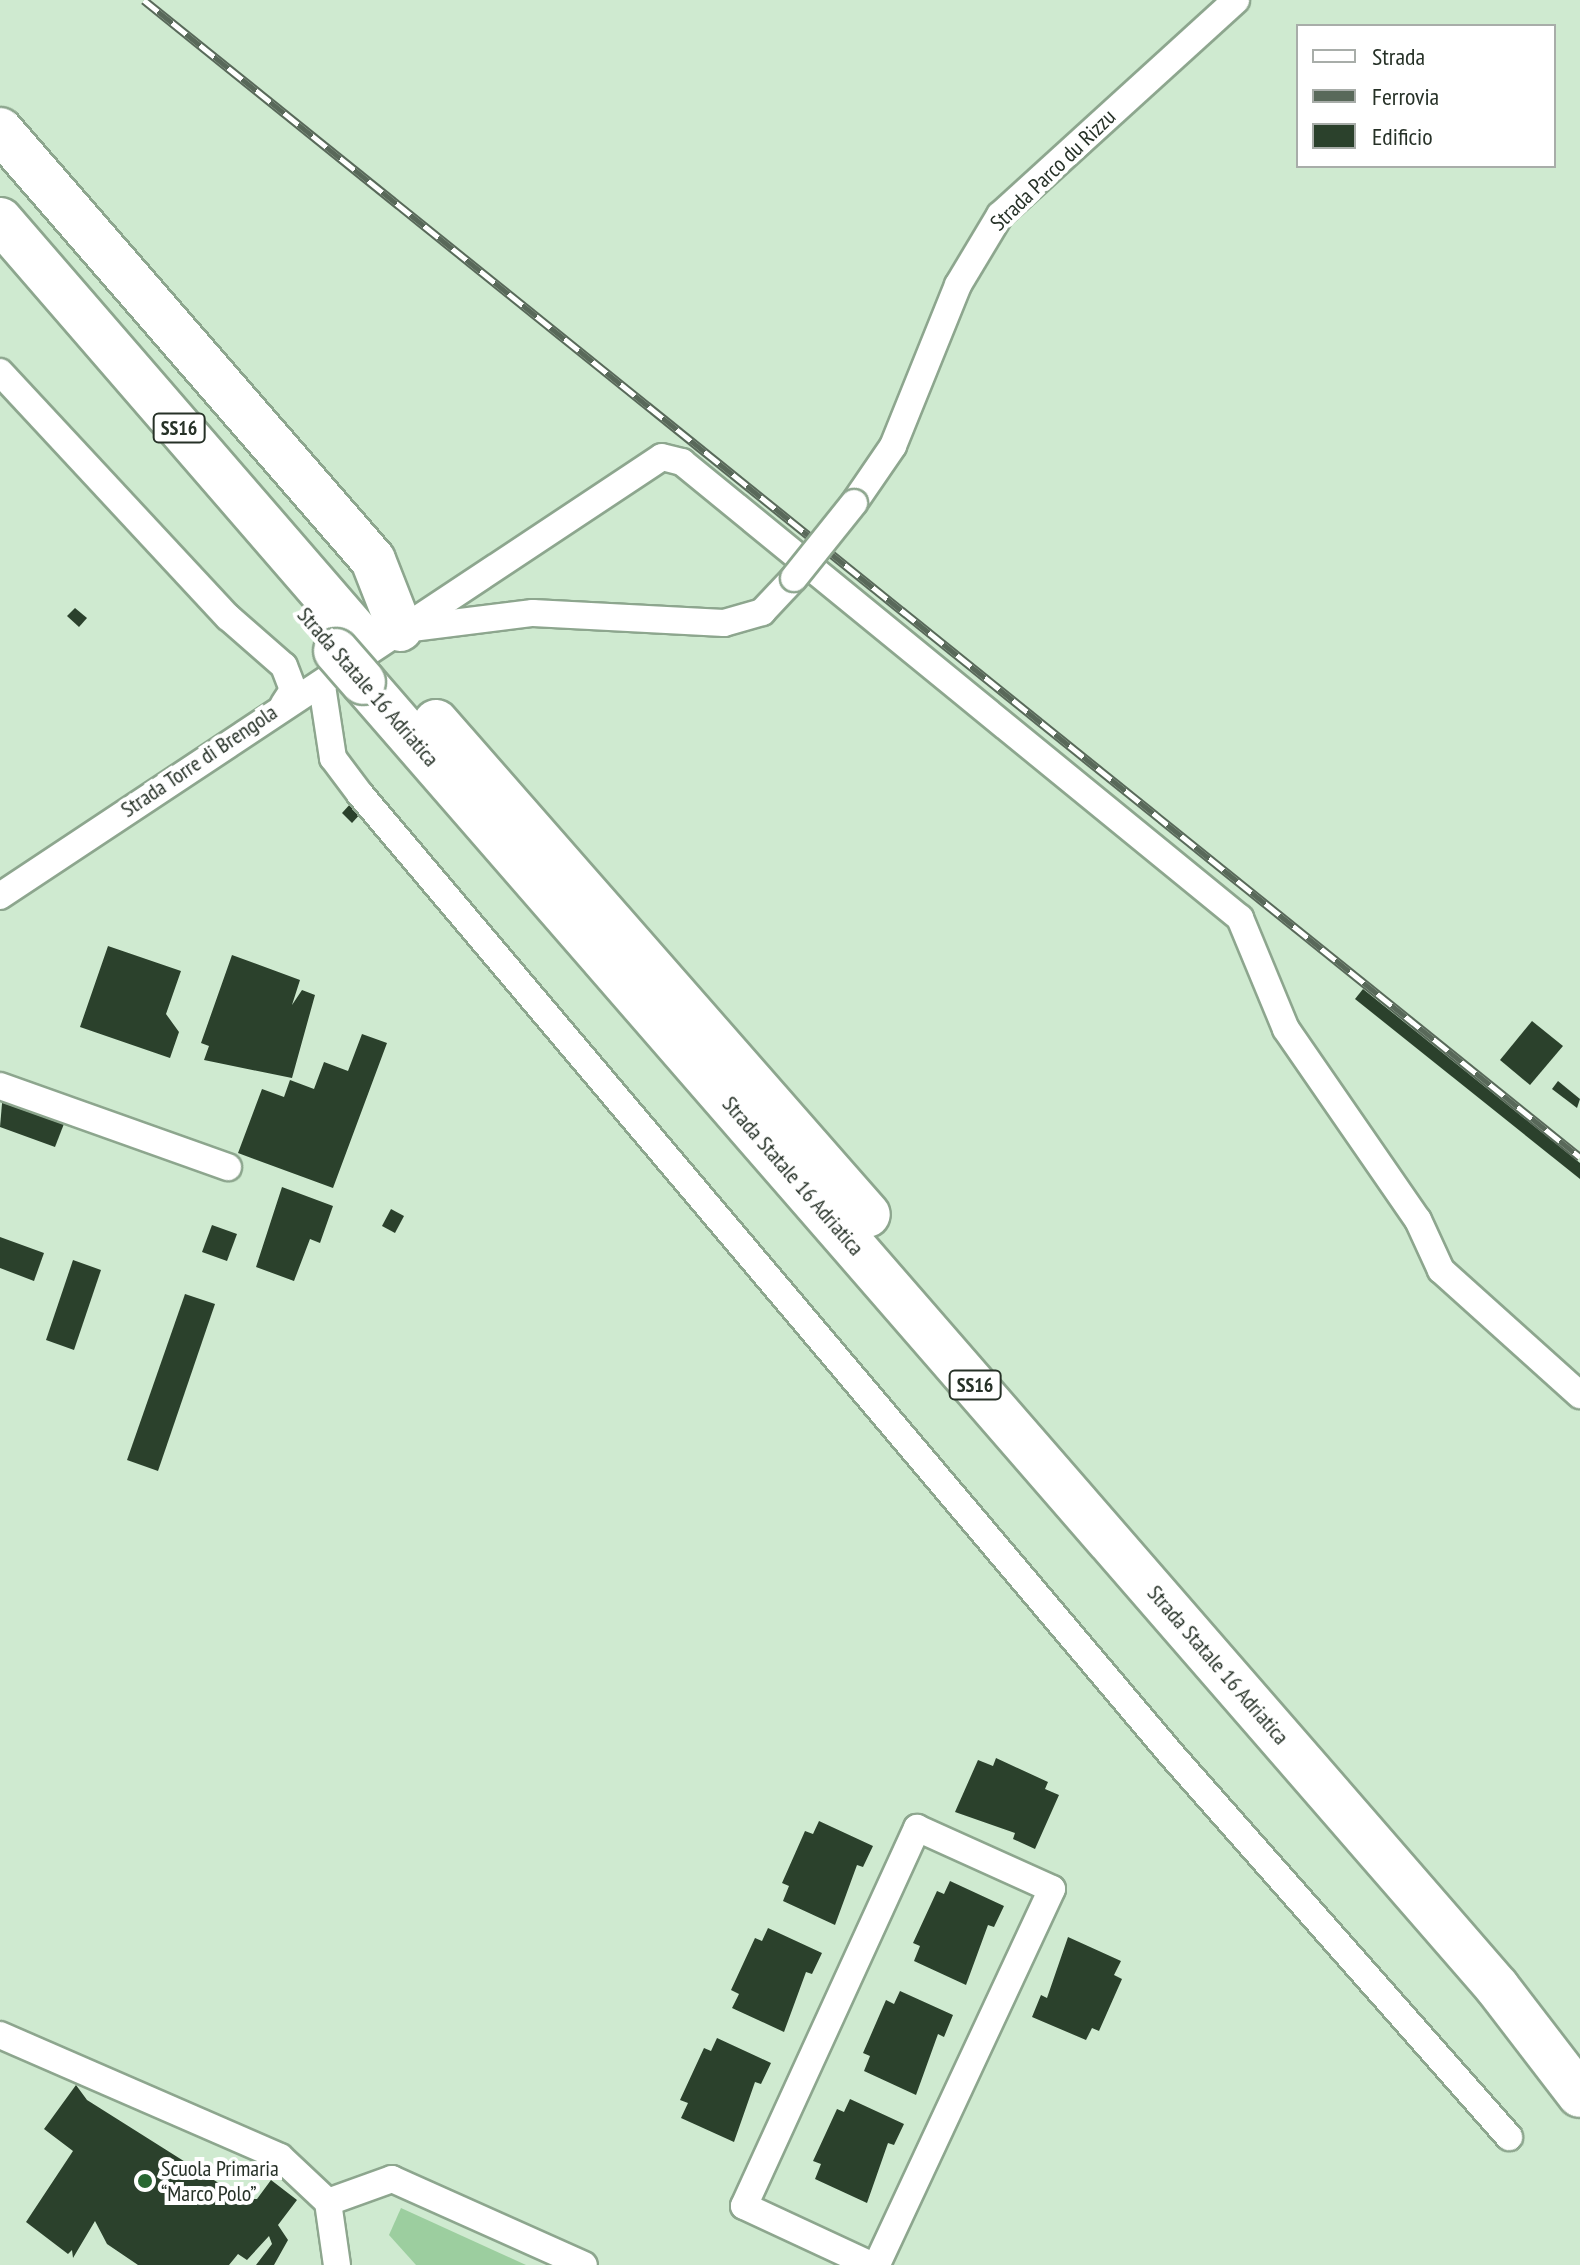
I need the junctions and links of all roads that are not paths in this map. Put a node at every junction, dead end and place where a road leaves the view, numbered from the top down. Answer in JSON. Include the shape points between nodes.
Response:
{"nodes":[{"id":1,"x":1236,"y":0,"type":"edge"},
{"id":2,"x":0,"y":130,"type":"edge"},
{"id":3,"x":0,"y":220,"type":"edge"},
{"id":4,"x":0,"y":262,"type":"edge"},
{"id":5,"x":0,"y":372,"type":"edge"},
{"id":6,"x":360,"y":658,"type":"junction"},
{"id":7,"x":284,"y":704,"type":"junction"},
{"id":8,"x":0,"y":896,"type":"edge"},
{"id":9,"x":0,"y":1086,"type":"edge"},
{"id":10,"x":228,"y":1167,"type":"dead end"},
{"id":11,"x":1580,"y":1395,"type":"edge"},
{"id":12,"x":0,"y":2035,"type":"edge"},
{"id":13,"x":1580,"y":2051,"type":"edge"},
{"id":14,"x":1580,"y":2095,"type":"edge"},
{"id":15,"x":1509,"y":2137,"type":"dead end"},
{"id":16,"x":328,"y":2202,"type":"junction"},
{"id":17,"x":337,"y":2265,"type":"edge"},
{"id":18,"x":584,"y":2265,"type":"edge"},
{"id":19,"x":874,"y":2265,"type":"edge"}],
"edges":[{"from":1,"to":6,"type":"street","name":"Strada Parco du Rizzu","bridge":true,"via":[[1000,215],[958,285],[893,446],[854,503],[762,612],[724,623],[533,613]]},
{"from":2,"to":6,"type":"highway","via":[[373,560]]},
{"from":3,"to":6,"type":"highway","name":"Strada Statale 16 Adriatica","number":"SS16"},
{"from":4,"to":6,"type":"highway","name":"Strada Statale 16 Adriatica","number":"SS16"},
{"from":5,"to":7,"type":"street","via":[[228,617],[284,666],[293,690]]},
{"from":6,"to":7,"type":"street","name":"Strada Torre di Brengola"},
{"from":6,"to":11,"type":"street","via":[[662,457],[682,462],[1240,918],[1286,1029],[1418,1220],[1441,1270]]},
{"from":6,"to":13,"type":"highway","name":"Strada Statale 16 Adriatica","number":"SS16","via":[[823,1163]]},
{"from":6,"to":14,"type":"highway","name":"Strada Statale 16 Adriatica","number":"SS16","via":[[1497,1987]]},
{"from":6,"to":15,"type":"street","via":[[333,758],[360,794],[498,949],[1171,1754]]},
{"from":7,"to":8,"type":"street","name":"Strada Torre di Brengola"},
{"from":9,"to":10,"type":"street"},
{"from":12,"to":16,"type":"street","via":[[280,2157]]},
{"from":16,"to":17,"type":"street"},
{"from":16,"to":18,"type":"street","via":[[392,2179]]},
{"from":19,"to":19,"type":"street","via":[[1052,1889],[917,1828],[744,2206]]}]}
